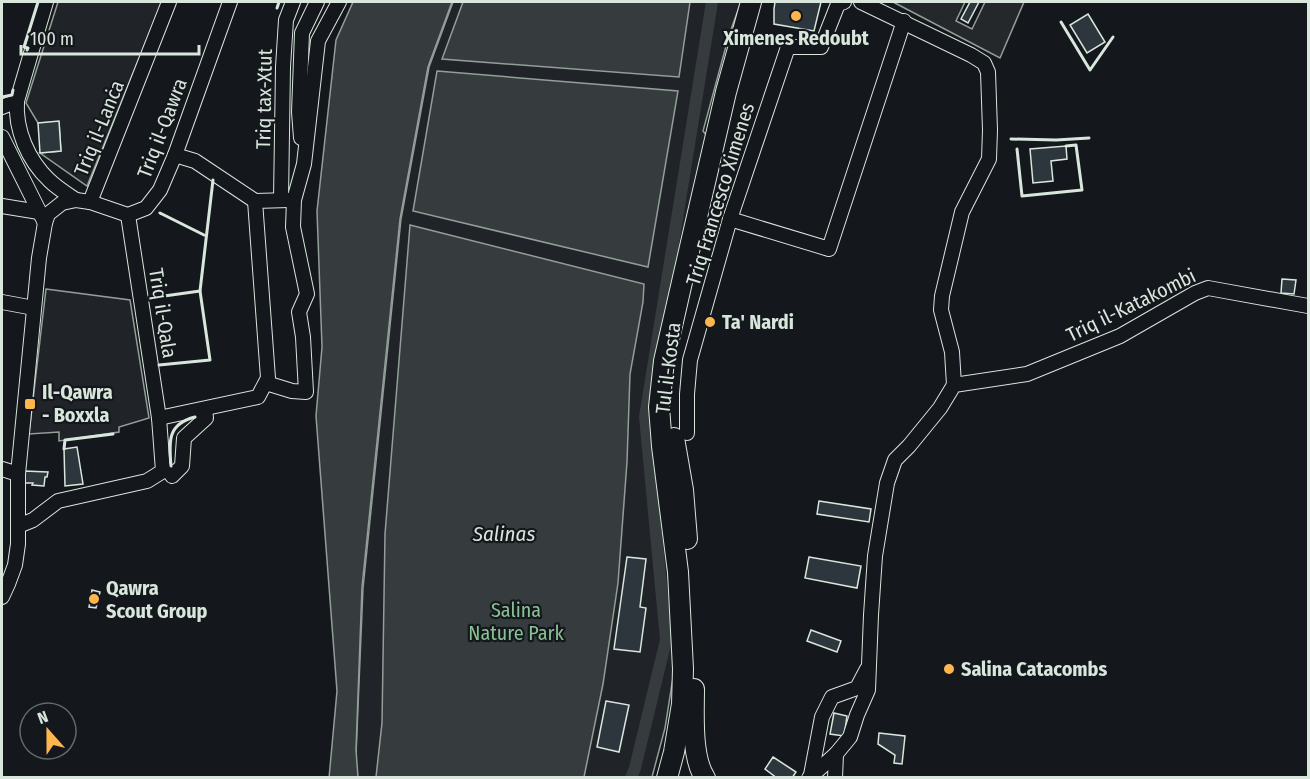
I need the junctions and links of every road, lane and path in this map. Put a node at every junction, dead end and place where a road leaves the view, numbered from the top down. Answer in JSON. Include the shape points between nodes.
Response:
{"nodes":[{"id":1,"x":46,"y":2,"type":"edge"},
{"id":2,"x":169,"y":2,"type":"edge"},
{"id":3,"x":230,"y":2,"type":"edge"},
{"id":4,"x":293,"y":2,"type":"edge"},
{"id":5,"x":317,"y":2,"type":"edge"},
{"id":6,"x":339,"y":2,"type":"edge"},
{"id":7,"x":751,"y":2,"type":"edge"},
{"id":8,"x":759,"y":2,"type":"edge"},
{"id":9,"x":861,"y":2,"type":"edge"},
{"id":10,"x":841,"y":3,"type":"edge"},
{"id":11,"x":904,"y":21,"type":"junction"},
{"id":12,"x":16,"y":100,"type":"junction"},
{"id":13,"x":2,"y":106,"type":"edge"},
{"id":14,"x":2,"y":137,"type":"edge"},
{"id":15,"x":175,"y":155,"type":"junction"},
{"id":16,"x":304,"y":164,"type":"junction"},
{"id":17,"x":76,"y":200,"type":"junction"},
{"id":18,"x":287,"y":200,"type":"junction"},
{"id":19,"x":255,"y":201,"type":"junction"},
{"id":20,"x":90,"y":202,"type":"junction"},
{"id":21,"x":2,"y":206,"type":"edge"},
{"id":22,"x":128,"y":214,"type":"junction"},
{"id":23,"x":42,"y":217,"type":"junction"},
{"id":24,"x":730,"y":219,"type":"junction"},
{"id":25,"x":2,"y":302,"type":"edge"},
{"id":26,"x":1308,"y":306,"type":"edge"},
{"id":27,"x":34,"y":308,"type":"junction"},
{"id":28,"x":266,"y":382,"type":"junction"},
{"id":29,"x":954,"y":385,"type":"junction"},
{"id":30,"x":204,"y":409,"type":"junction"},
{"id":31,"x":159,"y":418,"type":"junction"},
{"id":32,"x":687,"y":433,"type":"dead end"},
{"id":33,"x":2,"y":469,"type":"edge"},
{"id":34,"x":163,"y":471,"type":"junction"},
{"id":35,"x":18,"y":474,"type":"junction"},
{"id":36,"x":18,"y":526,"type":"junction"},
{"id":37,"x":2,"y":597,"type":"edge"},
{"id":38,"x":868,"y":666,"type":"junction"},
{"id":39,"x":840,"y":694,"type":"junction"},
{"id":40,"x":860,"y":710,"type":"junction"},
{"id":41,"x":836,"y":754,"type":"junction"},
{"id":42,"x":825,"y":763,"type":"junction"},
{"id":43,"x":810,"y":776,"type":"edge"},
{"id":44,"x":667,"y":777,"type":"edge"},
{"id":45,"x":705,"y":777,"type":"edge"},
{"id":46,"x":830,"y":777,"type":"edge"},
{"id":47,"x":835,"y":777,"type":"edge"}],
"edges":[{"from":1,"to":12,"type":"street"},
{"from":2,"to":20,"type":"street","name":"Triq il-Lanċa"},
{"from":3,"to":15,"type":"street","name":"Triq il-Qawra"},
{"from":4,"to":18,"type":"street","name":"Triq tax-Xtut","via":[[285,20],[283,67]]},
{"from":5,"to":16,"type":"street","via":[[302,33],[299,112]]},
{"from":6,"to":16,"type":"street","via":[[318,41]]},
{"from":7,"to":44,"type":"highway","name":"Tul il-Kosta","via":[[692,236],[664,361],[659,407],[678,572],[682,669],[682,704]]},
{"from":8,"to":45,"type":"highway","name":"Tul il-Kosta","via":[[742,55],[676,347],[670,394],[692,605],[695,744]]},
{"from":9,"to":11,"type":"street"},
{"from":10,"to":24,"type":"street","name":"Triq Francesco Ximenes","via":[[820,47],[788,47]]},
{"from":11,"to":24,"type":"street","via":[[829,249]]},
{"from":11,"to":29,"type":"street","via":[[984,63],[988,72],[989,159],[962,212],[942,296]]},
{"from":12,"to":13,"type":"street"},
{"from":12,"to":17,"type":"street","via":[[17,120],[30,156],[51,182]]},
{"from":14,"to":23,"type":"street"},
{"from":15,"to":19,"type":"street","via":[[195,161]]},
{"from":15,"to":22,"type":"street","name":"Triq il-Qawra","via":[[160,190],[146,208]]},
{"from":16,"to":18,"type":"street"},
{"from":17,"to":20,"type":"street"},
{"from":17,"to":23,"type":"street","via":[[62,203]]},
{"from":18,"to":19,"type":"street"},
{"from":18,"to":28,"type":"street","via":[[307,294],[299,312],[306,392]]},
{"from":19,"to":28,"type":"street"},
{"from":20,"to":22,"type":"street"},
{"from":21,"to":23,"type":"street"},
{"from":22,"to":31,"type":"street","name":"Triq il-Qala"},
{"from":23,"to":27,"type":"street"},
{"from":24,"to":32,"type":"street","name":"Triq Francesco Ximenes","via":[[690,360]]},
{"from":25,"to":27,"type":"street"},
{"from":26,"to":29,"type":"street","name":"Triq il-Katakombi","via":[[1208,288],[1120,336],[1027,374]]},
{"from":27,"to":35,"type":"street"},
{"from":28,"to":30,"type":"street","via":[[258,397]]},
{"from":29,"to":38,"type":"street","via":[[940,408],[895,460],[887,483],[876,556]]},
{"from":30,"to":31,"type":"street"},
{"from":30,"to":34,"type":"street","via":[[206,418],[184,438],[183,465],[172,476]]},
{"from":31,"to":34,"type":"street","name":"Triq il-Qala"},
{"from":33,"to":35,"type":"street"},
{"from":34,"to":36,"type":"street","via":[[147,481],[58,501]]},
{"from":35,"to":36,"type":"street"},
{"from":36,"to":37,"type":"street","via":[[15,565]]},
{"from":38,"to":39,"type":"street","via":[[856,688]]},
{"from":38,"to":40,"type":"street","via":[[868,690]]},
{"from":39,"to":40,"type":"street"},
{"from":39,"to":43,"type":"street","via":[[832,697],[822,717]]},
{"from":40,"to":41,"type":"street","via":[[850,736]]},
{"from":41,"to":42,"type":"street"},
{"from":41,"to":47,"type":"street"},
{"from":42,"to":43,"type":"street"},
{"from":42,"to":46,"type":"street"}]}
